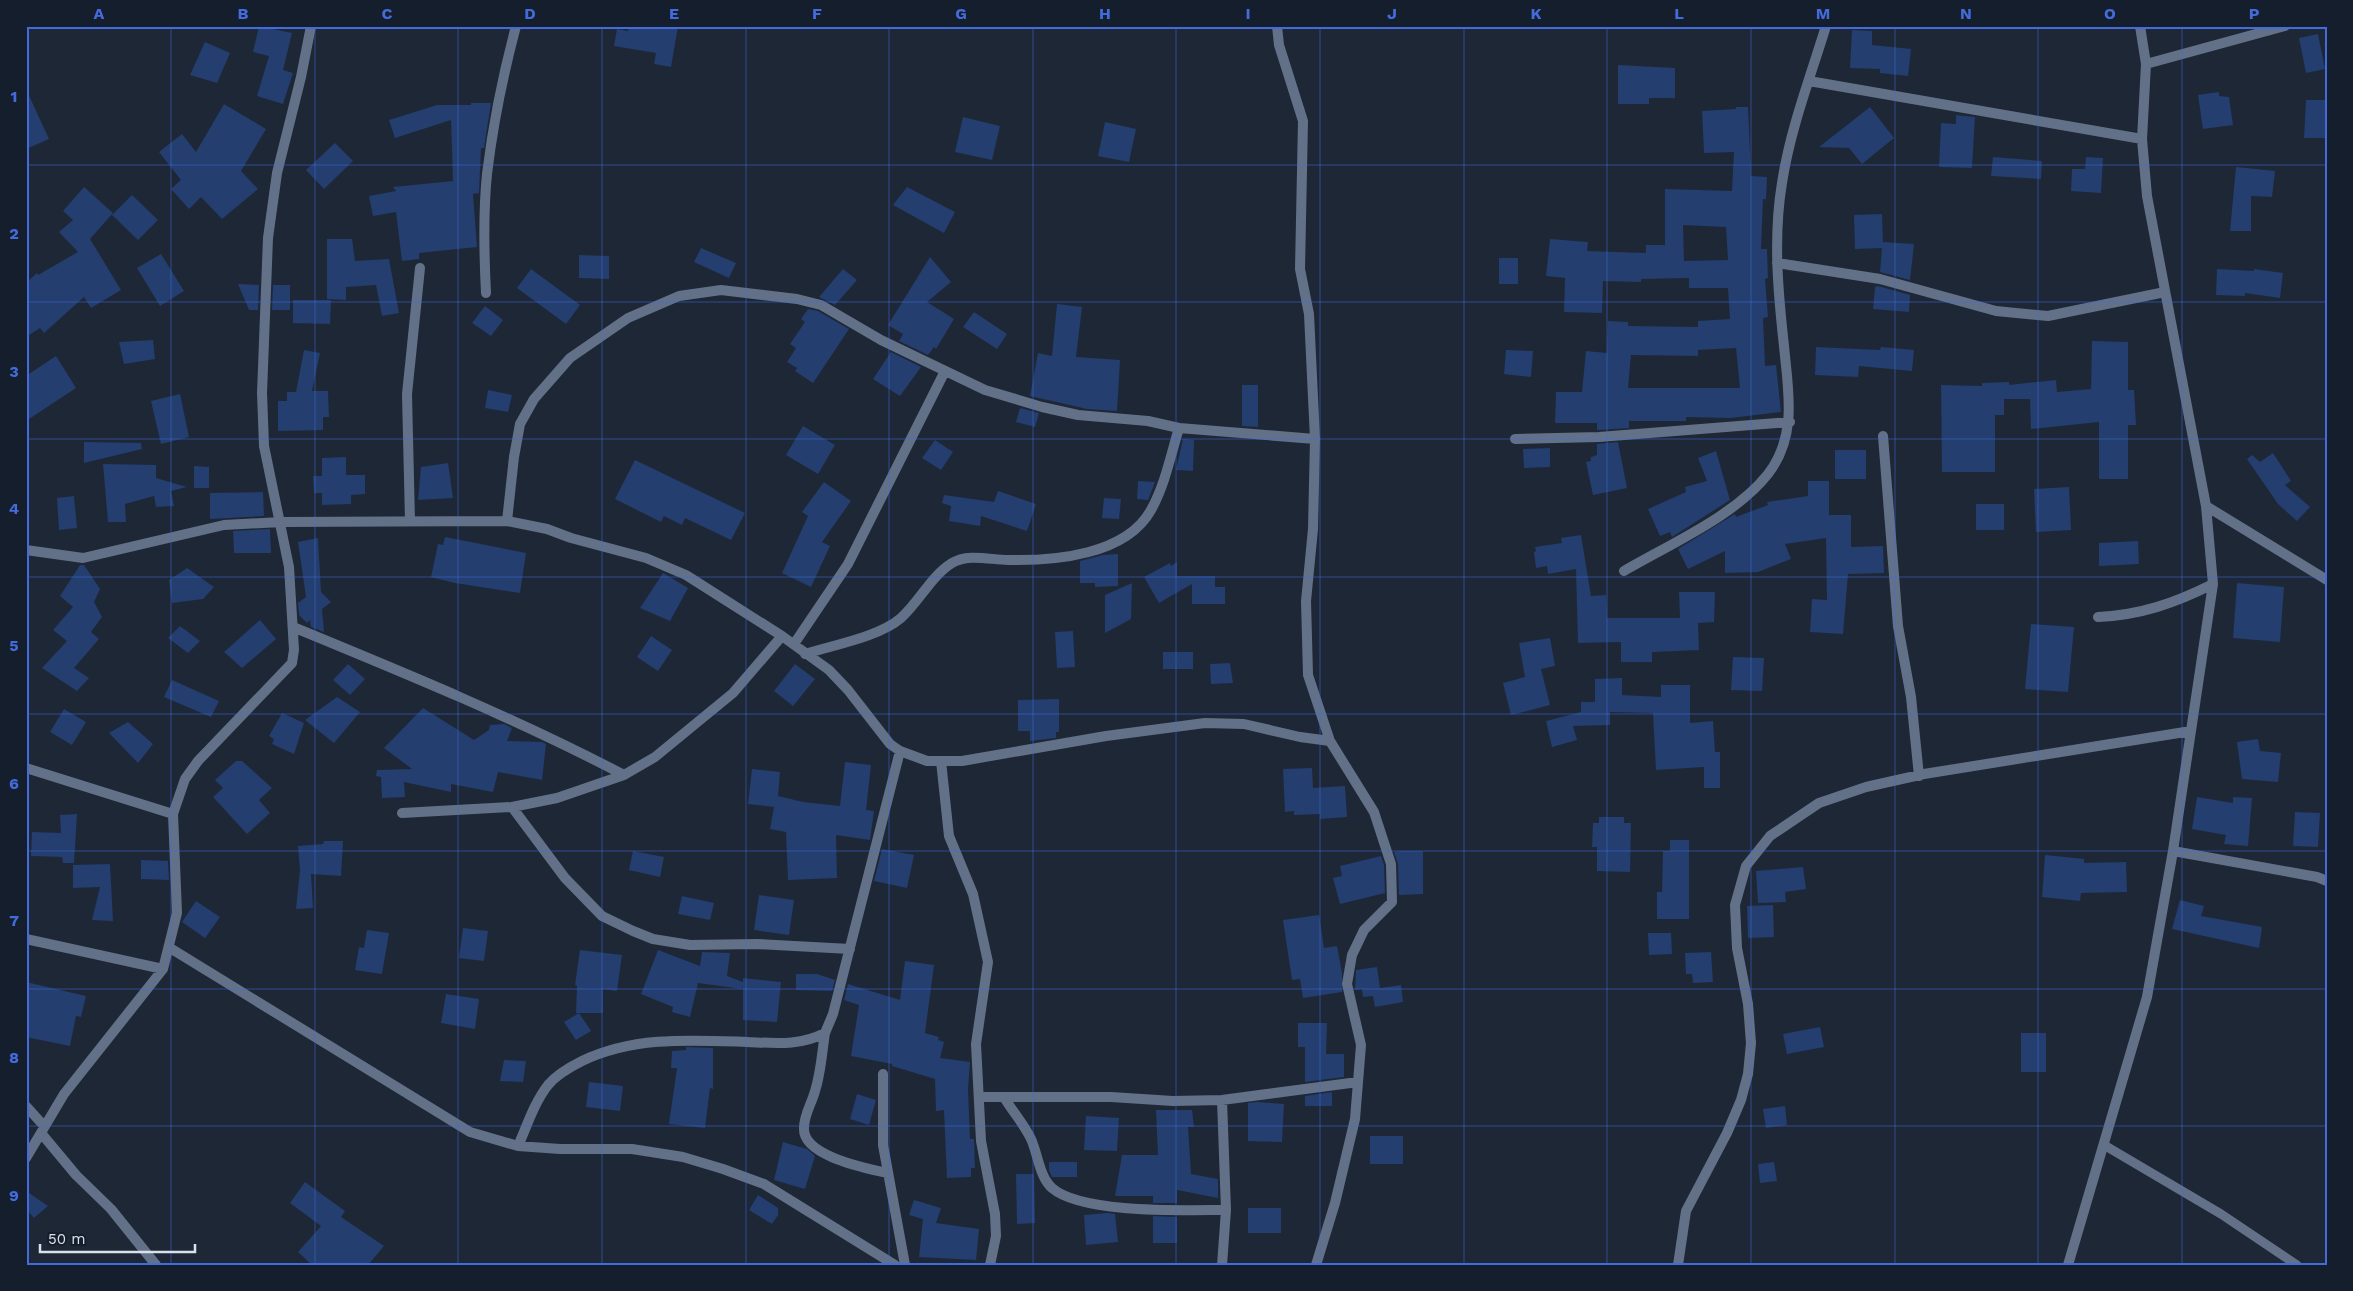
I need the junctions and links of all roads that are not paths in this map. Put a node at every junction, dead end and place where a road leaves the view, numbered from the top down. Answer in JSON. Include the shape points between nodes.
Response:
{"nodes":[{"id":1,"x":509,"y":26,"type":"edge"},
{"id":2,"x":516,"y":26,"type":"edge"},
{"id":3,"x":1277,"y":26,"type":"edge"},
{"id":4,"x":1826,"y":26,"type":"edge"},
{"id":5,"x":2140,"y":26,"type":"edge"},
{"id":6,"x":2285,"y":26,"type":"edge"},
{"id":7,"x":310,"y":27,"type":"edge"},
{"id":8,"x":512,"y":43,"type":"junction"},
{"id":9,"x":2146,"y":64,"type":"junction"},
{"id":10,"x":1809,"y":81,"type":"junction"},
{"id":11,"x":2142,"y":139,"type":"junction"},
{"id":12,"x":1776,"y":263,"type":"junction"},
{"id":13,"x":420,"y":268,"type":"dead end"},
{"id":14,"x":2165,"y":292,"type":"junction"},
{"id":15,"x":486,"y":293,"type":"dead end"},
{"id":16,"x":945,"y":371,"type":"junction"},
{"id":17,"x":1790,"y":422,"type":"junction"},
{"id":18,"x":1179,"y":428,"type":"junction"},
{"id":19,"x":1883,"y":436,"type":"dead end"},
{"id":20,"x":1516,"y":438,"type":"dead end"},
{"id":21,"x":1314,"y":439,"type":"junction"},
{"id":22,"x":2206,"y":506,"type":"junction"},
{"id":23,"x":410,"y":521,"type":"junction"},
{"id":24,"x":507,"y":521,"type":"junction"},
{"id":25,"x":280,"y":522,"type":"junction"},
{"id":26,"x":26,"y":550,"type":"edge"},
{"id":27,"x":1624,"y":570,"type":"dead end"},
{"id":28,"x":2327,"y":580,"type":"edge"},
{"id":29,"x":2212,"y":584,"type":"junction"},
{"id":30,"x":2098,"y":617,"type":"dead end"},
{"id":31,"x":292,"y":627,"type":"junction"},
{"id":32,"x":782,"y":636,"type":"junction"},
{"id":33,"x":794,"y":644,"type":"junction"},
{"id":34,"x":805,"y":654,"type":"junction"},
{"id":35,"x":2191,"y":731,"type":"junction"},
{"id":36,"x":1330,"y":740,"type":"junction"},
{"id":37,"x":900,"y":751,"type":"junction"},
{"id":38,"x":941,"y":761,"type":"junction"},
{"id":39,"x":26,"y":768,"type":"edge"},
{"id":40,"x":624,"y":775,"type":"junction"},
{"id":41,"x":1919,"y":776,"type":"junction"},
{"id":42,"x":512,"y":807,"type":"junction"},
{"id":43,"x":402,"y":813,"type":"dead end"},
{"id":44,"x":173,"y":814,"type":"junction"},
{"id":45,"x":2173,"y":851,"type":"junction"},
{"id":46,"x":2327,"y":881,"type":"edge"},
{"id":47,"x":26,"y":939,"type":"edge"},
{"id":48,"x":170,"y":948,"type":"junction"},
{"id":49,"x":850,"y":949,"type":"junction"},
{"id":50,"x":163,"y":969,"type":"junction"},
{"id":51,"x":825,"y":1033,"type":"junction"},
{"id":52,"x":883,"y":1074,"type":"dead end"},
{"id":53,"x":1358,"y":1082,"type":"junction"},
{"id":54,"x":979,"y":1097,"type":"junction"},
{"id":55,"x":1004,"y":1097,"type":"junction"},
{"id":56,"x":1222,"y":1100,"type":"junction"},
{"id":57,"x":26,"y":1106,"type":"edge"},
{"id":58,"x":43,"y":1129,"type":"junction"},
{"id":59,"x":2104,"y":1145,"type":"junction"},
{"id":60,"x":518,"y":1146,"type":"junction"},
{"id":61,"x":26,"y":1158,"type":"edge"},
{"id":62,"x":887,"y":1173,"type":"junction"},
{"id":63,"x":1226,"y":1210,"type":"junction"},
{"id":64,"x":156,"y":1265,"type":"edge"},
{"id":65,"x":895,"y":1265,"type":"edge"},
{"id":66,"x":904,"y":1265,"type":"edge"},
{"id":67,"x":990,"y":1265,"type":"edge"},
{"id":68,"x":1222,"y":1265,"type":"edge"},
{"id":69,"x":1316,"y":1265,"type":"edge"},
{"id":70,"x":1678,"y":1265,"type":"edge"},
{"id":71,"x":2068,"y":1265,"type":"edge"},
{"id":72,"x":2297,"y":1265,"type":"edge"}],
"edges":[{"from":1,"to":8,"type":"street"},
{"from":2,"to":8,"type":"street"},
{"from":3,"to":21,"type":"street","via":[[1279,45],[1303,121],[1300,269],[1309,314]]},
{"from":4,"to":10,"type":"street"},
{"from":5,"to":9,"type":"street"},
{"from":6,"to":9,"type":"street"},
{"from":7,"to":25,"type":"street","via":[[278,173],[268,238],[262,393],[264,446]]},
{"from":8,"to":15,"type":"street","via":[[503,77],[487,175]]},
{"from":9,"to":11,"type":"street"},
{"from":10,"to":11,"type":"street"},
{"from":10,"to":12,"type":"street","via":[[1793,132],[1782,184]]},
{"from":11,"to":14,"type":"street","via":[[2147,196]]},
{"from":12,"to":14,"type":"street","via":[[1880,279],[1996,311],[2048,316]]},
{"from":12,"to":17,"type":"street"},
{"from":13,"to":23,"type":"street","via":[[407,394]]},
{"from":14,"to":22,"type":"street"},
{"from":16,"to":18,"type":"street","via":[[986,390],[1042,407]]},
{"from":16,"to":24,"type":"street","via":[[811,302],[721,290],[679,296],[628,318],[570,358],[534,399],[520,424]]},
{"from":16,"to":33,"type":"street","via":[[848,564]]},
{"from":17,"to":20,"type":"street","via":[[1599,437]]},
{"from":17,"to":27,"type":"street","via":[[1782,448],[1768,473],[1747,495],[1720,515]]},
{"from":18,"to":21,"type":"street"},
{"from":18,"to":34,"type":"street","via":[[1152,509],[1131,535],[1108,546],[1062,558],[1036,561],[966,559],[953,563],[900,619],[886,628]]},
{"from":19,"to":41,"type":"street","via":[[1898,626],[1911,697]]},
{"from":21,"to":36,"type":"street","via":[[1313,530],[1306,601],[1308,675]]},
{"from":22,"to":28,"type":"street"},
{"from":22,"to":29,"type":"street"},
{"from":23,"to":24,"type":"street"},
{"from":23,"to":25,"type":"street"},
{"from":24,"to":32,"type":"street","via":[[547,529],[646,558],[686,575]]},
{"from":25,"to":26,"type":"street","via":[[224,525],[83,558]]},
{"from":25,"to":31,"type":"street","via":[[289,567]]},
{"from":29,"to":30,"type":"street","via":[[2149,611]]},
{"from":29,"to":35,"type":"street"},
{"from":31,"to":40,"type":"street","via":[[490,710]]},
{"from":31,"to":44,"type":"street","via":[[292,663],[198,761],[185,779]]},
{"from":32,"to":33,"type":"street"},
{"from":32,"to":40,"type":"street","via":[[733,693],[655,757]]},
{"from":33,"to":34,"type":"street"},
{"from":34,"to":37,"type":"street","via":[[829,670],[883,736]]},
{"from":35,"to":41,"type":"street"},
{"from":35,"to":45,"type":"street"},
{"from":36,"to":38,"type":"street","via":[[1300,737],[1244,724],[1205,723],[962,761]]},
{"from":36,"to":53,"type":"street","via":[[1374,812],[1391,864],[1392,902],[1364,930],[1352,955],[1347,984],[1361,1045]]},
{"from":37,"to":38,"type":"street","via":[[927,761]]},
{"from":37,"to":49,"type":"street"},
{"from":38,"to":54,"type":"street","via":[[949,836],[973,894],[988,962],[976,1044]]},
{"from":39,"to":44,"type":"street"},
{"from":40,"to":42,"type":"street","via":[[557,798]]},
{"from":41,"to":70,"type":"street","via":[[1866,787],[1819,803],[1770,836],[1746,866],[1735,905],[1736,948],[1748,1004],[1751,1043],[1748,1074],[1727,1133],[1686,1212]]},
{"from":42,"to":43,"type":"street"},
{"from":42,"to":49,"type":"street","via":[[564,878],[602,916],[633,931],[653,939],[690,945],[756,944]]},
{"from":44,"to":48,"type":"street","via":[[177,913]]},
{"from":45,"to":46,"type":"street"},
{"from":45,"to":59,"type":"street","via":[[2147,997]]},
{"from":47,"to":50,"type":"street"},
{"from":48,"to":50,"type":"street"},
{"from":48,"to":60,"type":"street","via":[[470,1132]]},
{"from":49,"to":51,"type":"street"},
{"from":50,"to":58,"type":"street","via":[[64,1094]]},
{"from":51,"to":60,"type":"street","via":[[811,1040],[785,1044],[676,1040],[636,1043],[602,1051],[566,1069],[549,1084],[536,1104]]},
{"from":51,"to":62,"type":"street","via":[[815,1091],[806,1112],[805,1136],[816,1149],[854,1165]]},
{"from":52,"to":62,"type":"street","via":[[882,1131]]},
{"from":53,"to":56,"type":"street"},
{"from":53,"to":69,"type":"street","via":[[1353,1128]]},
{"from":54,"to":55,"type":"street"},
{"from":54,"to":67,"type":"street","via":[[981,1141],[995,1214],[996,1236]]},
{"from":55,"to":56,"type":"street"},
{"from":55,"to":63,"type":"street","via":[[1031,1138],[1040,1168],[1051,1187],[1061,1193],[1106,1205]]},
{"from":56,"to":63,"type":"street"},
{"from":57,"to":58,"type":"street"},
{"from":58,"to":61,"type":"street"},
{"from":58,"to":64,"type":"street","via":[[76,1174],[111,1209]]},
{"from":59,"to":71,"type":"street"},
{"from":59,"to":72,"type":"lane","via":[[2222,1214]]},
{"from":60,"to":65,"type":"street","via":[[632,1149],[683,1157],[723,1169],[764,1184]]},
{"from":62,"to":66,"type":"street"},
{"from":63,"to":68,"type":"street"}]}
